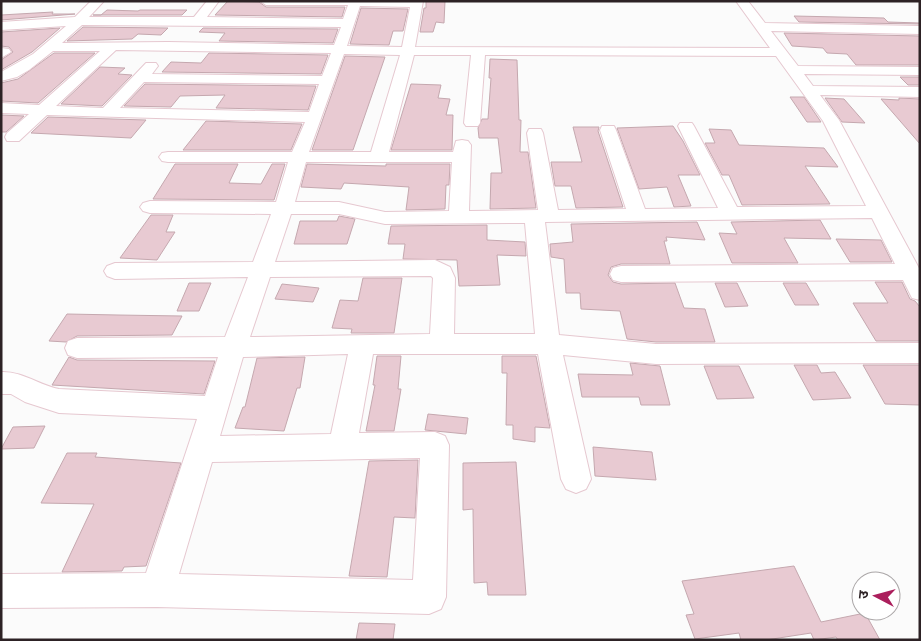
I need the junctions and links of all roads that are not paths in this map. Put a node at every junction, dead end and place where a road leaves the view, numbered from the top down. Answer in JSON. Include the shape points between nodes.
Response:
{"nodes":[{"id":1,"x":98,"y":1,"type":"edge"},
{"id":2,"x":213,"y":1,"type":"edge"},
{"id":3,"x":266,"y":1,"type":"edge"},
{"id":4,"x":742,"y":1,"type":"edge"},
{"id":5,"x":356,"y":2,"type":"edge"},
{"id":6,"x":416,"y":2,"type":"edge"},
{"id":7,"x":78,"y":21,"type":"junction"},
{"id":8,"x":121,"y":21,"type":"junction"},
{"id":9,"x":194,"y":21,"type":"junction"},
{"id":10,"x":348,"y":23,"type":"junction"},
{"id":11,"x":1,"y":26,"type":"edge"},
{"id":12,"x":890,"y":29,"type":"junction"},
{"id":13,"x":920,"y":30,"type":"edge"},
{"id":14,"x":770,"y":40,"type":"junction"},
{"id":15,"x":854,"y":42,"type":"dead end"},
{"id":16,"x":905,"y":43,"type":"dead end"},
{"id":17,"x":168,"y":46,"type":"junction"},
{"id":18,"x":48,"y":47,"type":"junction"},
{"id":19,"x":94,"y":47,"type":"junction"},
{"id":20,"x":112,"y":47,"type":"junction"},
{"id":21,"x":339,"y":49,"type":"junction"},
{"id":22,"x":408,"y":51,"type":"junction"},
{"id":23,"x":478,"y":51,"type":"junction"},
{"id":24,"x":793,"y":70,"type":"junction"},
{"id":25,"x":920,"y":71,"type":"edge"},
{"id":26,"x":141,"y":78,"type":"junction"},
{"id":27,"x":4,"y":79,"type":"edge"},
{"id":28,"x":219,"y":80,"type":"junction"},
{"id":29,"x":328,"y":80,"type":"junction"},
{"id":30,"x":809,"y":90,"type":"junction"},
{"id":31,"x":920,"y":92,"type":"edge"},
{"id":32,"x":1,"y":108,"type":"edge"},
{"id":33,"x":41,"y":109,"type":"junction"},
{"id":34,"x":107,"y":113,"type":"junction"},
{"id":35,"x":198,"y":115,"type":"junction"},
{"id":36,"x":315,"y":117,"type":"junction"},
{"id":37,"x":472,"y":123,"type":"dead end"},
{"id":38,"x":686,"y":126,"type":"dead end"},
{"id":39,"x":608,"y":130,"type":"dead end"},
{"id":40,"x":534,"y":134,"type":"dead end"},
{"id":41,"x":13,"y":137,"type":"dead end"},
{"id":42,"x":299,"y":156,"type":"junction"},
{"id":43,"x":379,"y":156,"type":"junction"},
{"id":44,"x":168,"y":157,"type":"dead end"},
{"id":45,"x":284,"y":206,"type":"junction"},
{"id":46,"x":150,"y":207,"type":"dead end"},
{"id":47,"x":878,"y":212,"type":"junction"},
{"id":48,"x":732,"y":214,"type":"junction"},
{"id":49,"x":638,"y":215,"type":"junction"},
{"id":50,"x":459,"y":216,"type":"junction"},
{"id":51,"x":542,"y":216,"type":"junction"},
{"id":52,"x":262,"y":269,"type":"junction"},
{"id":53,"x":115,"y":270,"type":"dead end"},
{"id":54,"x":909,"y":272,"type":"junction"},
{"id":55,"x":621,"y":274,"type":"dead end"},
{"id":56,"x":920,"y":292,"type":"edge"},
{"id":57,"x":362,"y":344,"type":"junction"},
{"id":58,"x":442,"y":344,"type":"junction"},
{"id":59,"x":548,"y":344,"type":"junction"},
{"id":60,"x":234,"y":347,"type":"junction"},
{"id":61,"x":77,"y":348,"type":"dead end"},
{"id":62,"x":920,"y":353,"type":"edge"},
{"id":63,"x":1,"y":383,"type":"edge"},
{"id":64,"x":216,"y":408,"type":"junction"},
{"id":65,"x":343,"y":446,"type":"junction"},
{"id":66,"x":202,"y":448,"type":"junction"},
{"id":67,"x":576,"y":479,"type":"dead end"},
{"id":68,"x":157,"y":590,"type":"junction"},
{"id":69,"x":1,"y":591,"type":"edge"}],
"edges":[{"from":1,"to":7,"type":"street"},
{"from":2,"to":9,"type":"street"},
{"from":3,"to":5,"type":"street"},
{"from":4,"to":14,"type":"street"},
{"from":5,"to":6,"type":"street"},
{"from":5,"to":10,"type":"street"},
{"from":6,"to":22,"type":"street"},
{"from":7,"to":8,"type":"street"},
{"from":7,"to":11,"type":"street"},
{"from":7,"to":18,"type":"street"},
{"from":8,"to":9,"type":"street"},
{"from":8,"to":19,"type":"street"},
{"from":9,"to":10,"type":"street"},
{"from":9,"to":17,"type":"street"},
{"from":10,"to":21,"type":"street"},
{"from":12,"to":13,"type":"street"},
{"from":12,"to":14,"type":"street"},
{"from":12,"to":16,"type":"street"},
{"from":14,"to":15,"type":"street"},
{"from":14,"to":23,"type":"street"},
{"from":14,"to":24,"type":"street"},
{"from":17,"to":20,"type":"street"},
{"from":17,"to":21,"type":"street"},
{"from":17,"to":26,"type":"street"},
{"from":18,"to":19,"type":"street"},
{"from":18,"to":27,"type":"street"},
{"from":19,"to":20,"type":"street"},
{"from":20,"to":33,"type":"street"},
{"from":21,"to":22,"type":"street"},
{"from":21,"to":29,"type":"street"},
{"from":22,"to":23,"type":"street"},
{"from":22,"to":43,"type":"street"},
{"from":23,"to":37,"type":"street"},
{"from":24,"to":25,"type":"street"},
{"from":24,"to":30,"type":"street"},
{"from":26,"to":28,"type":"street"},
{"from":26,"to":34,"type":"street"},
{"from":28,"to":29,"type":"street"},
{"from":28,"to":35,"type":"street"},
{"from":29,"to":36,"type":"street"},
{"from":30,"to":31,"type":"street"},
{"from":30,"to":47,"type":"street","via":[[830,120]]},
{"from":32,"to":33,"type":"street"},
{"from":33,"to":34,"type":"street"},
{"from":33,"to":41,"type":"street"},
{"from":34,"to":35,"type":"street"},
{"from":35,"to":36,"type":"street"},
{"from":36,"to":42,"type":"street"},
{"from":38,"to":48,"type":"street"},
{"from":39,"to":49,"type":"street"},
{"from":40,"to":51,"type":"street"},
{"from":42,"to":43,"type":"street"},
{"from":42,"to":44,"type":"street"},
{"from":42,"to":45,"type":"street"},
{"from":43,"to":50,"type":"street","via":[[462,151]]},
{"from":45,"to":46,"type":"street"},
{"from":45,"to":50,"type":"street","via":[[346,208],[385,218]]},
{"from":45,"to":52,"type":"street"},
{"from":47,"to":48,"type":"street"},
{"from":47,"to":54,"type":"street"},
{"from":48,"to":49,"type":"street"},
{"from":49,"to":51,"type":"street"},
{"from":50,"to":51,"type":"street"},
{"from":51,"to":59,"type":"street"},
{"from":52,"to":53,"type":"street"},
{"from":52,"to":58,"type":"street","via":[[429,267],[439,270],[444,278]]},
{"from":52,"to":60,"type":"street"},
{"from":54,"to":55,"type":"street"},
{"from":54,"to":56,"type":"street"},
{"from":57,"to":58,"type":"street"},
{"from":57,"to":60,"type":"street"},
{"from":57,"to":65,"type":"street"},
{"from":58,"to":59,"type":"street"},
{"from":59,"to":62,"type":"street","via":[[656,354]]},
{"from":59,"to":67,"type":"street"},
{"from":60,"to":61,"type":"street"},
{"from":60,"to":64,"type":"street"},
{"from":63,"to":64,"type":"street","via":[[22,386],[43,398],[59,402]]},
{"from":64,"to":66,"type":"street"},
{"from":65,"to":66,"type":"street"},
{"from":65,"to":68,"type":"street","via":[[435,445],[429,596]]},
{"from":66,"to":68,"type":"street"},
{"from":68,"to":69,"type":"street"}]}
